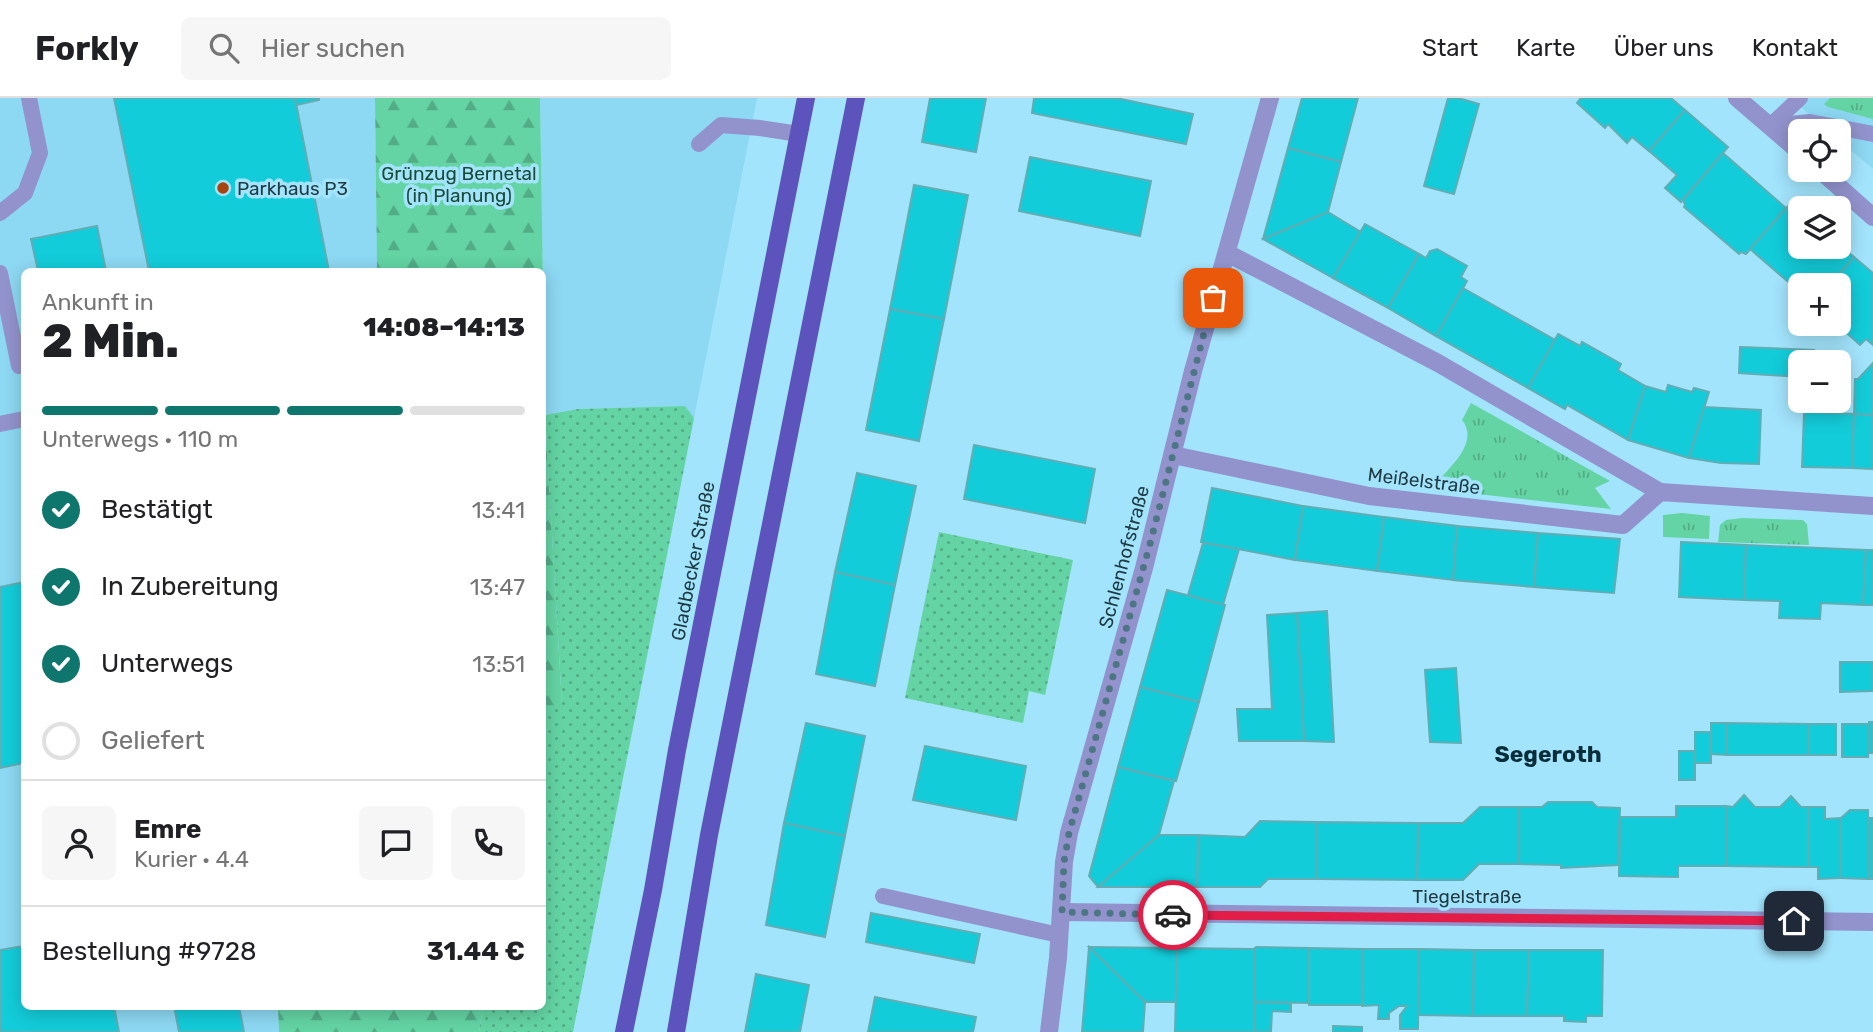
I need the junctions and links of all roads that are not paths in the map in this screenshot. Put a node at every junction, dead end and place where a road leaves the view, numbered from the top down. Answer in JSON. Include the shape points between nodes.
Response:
{"nodes":[{"id":1,"x":29,"y":98,"type":"edge"},
{"id":2,"x":806,"y":98,"type":"edge"},
{"id":3,"x":856,"y":98,"type":"edge"},
{"id":4,"x":1270,"y":98,"type":"edge"},
{"id":5,"x":1737,"y":98,"type":"edge"},
{"id":6,"x":1800,"y":98,"type":"edge"},
{"id":7,"x":1770,"y":126,"type":"junction"},
{"id":8,"x":799,"y":134,"type":"junction"},
{"id":9,"x":1873,"y":134,"type":"edge"},
{"id":10,"x":1788,"y":142,"type":"edge"},
{"id":11,"x":699,"y":144,"type":"dead end"},
{"id":12,"x":1834,"y":182,"type":"edge"},
{"id":13,"x":0,"y":213,"type":"edge"},
{"id":14,"x":1873,"y":217,"type":"edge"},
{"id":15,"x":1227,"y":253,"type":"junction"},
{"id":16,"x":0,"y":273,"type":"edge"},
{"id":17,"x":19,"y":366,"type":"dead end"},
{"id":18,"x":21,"y":420,"type":"edge"},
{"id":19,"x":0,"y":424,"type":"edge"},
{"id":20,"x":1173,"y":455,"type":"junction"},
{"id":21,"x":1660,"y":492,"type":"junction"},
{"id":22,"x":1873,"y":506,"type":"edge"},
{"id":23,"x":883,"y":896,"type":"dead end"},
{"id":24,"x":1062,"y":912,"type":"junction"},
{"id":25,"x":1873,"y":922,"type":"edge"},
{"id":26,"x":1059,"y":934,"type":"junction"},
{"id":27,"x":624,"y":1032,"type":"edge"},
{"id":28,"x":676,"y":1032,"type":"edge"},
{"id":29,"x":1049,"y":1032,"type":"edge"}],
"edges":[{"from":1,"to":13,"type":"lane","via":[[40,153],[25,193]]},
{"from":2,"to":8,"type":"main road","name":"Gladbecker Straße"},
{"from":3,"to":28,"type":"main road","via":[[709,835]]},
{"from":4,"to":15,"type":"street","name":"Schlenhofstraße"},
{"from":5,"to":7,"type":"street"},
{"from":6,"to":7,"type":"lane"},
{"from":7,"to":9,"type":"lane","via":[[1810,122]]},
{"from":7,"to":10,"type":"street"},
{"from":8,"to":11,"type":"lane","via":[[721,125]]},
{"from":8,"to":27,"type":"main road","name":"Gladbecker Straße"},
{"from":12,"to":14,"type":"street"},
{"from":15,"to":20,"type":"street","name":"Schlenhofstraße"},
{"from":15,"to":21,"type":"street","via":[[1438,363]]},
{"from":16,"to":17,"type":"lane"},
{"from":18,"to":19,"type":"lane"},
{"from":20,"to":21,"type":"street","name":"Meißelstraße","via":[[1369,496],[1623,525]]},
{"from":20,"to":24,"type":"street","name":"Schlenhofstraße","via":[[1069,833]]},
{"from":21,"to":22,"type":"street"},
{"from":23,"to":26,"type":"lane"},
{"from":24,"to":25,"type":"street","name":"Tiegelstraße"},
{"from":24,"to":26,"type":"street","name":"Schlenhofstraße"},
{"from":26,"to":29,"type":"street","name":"Schlenhofstraße"}]}
